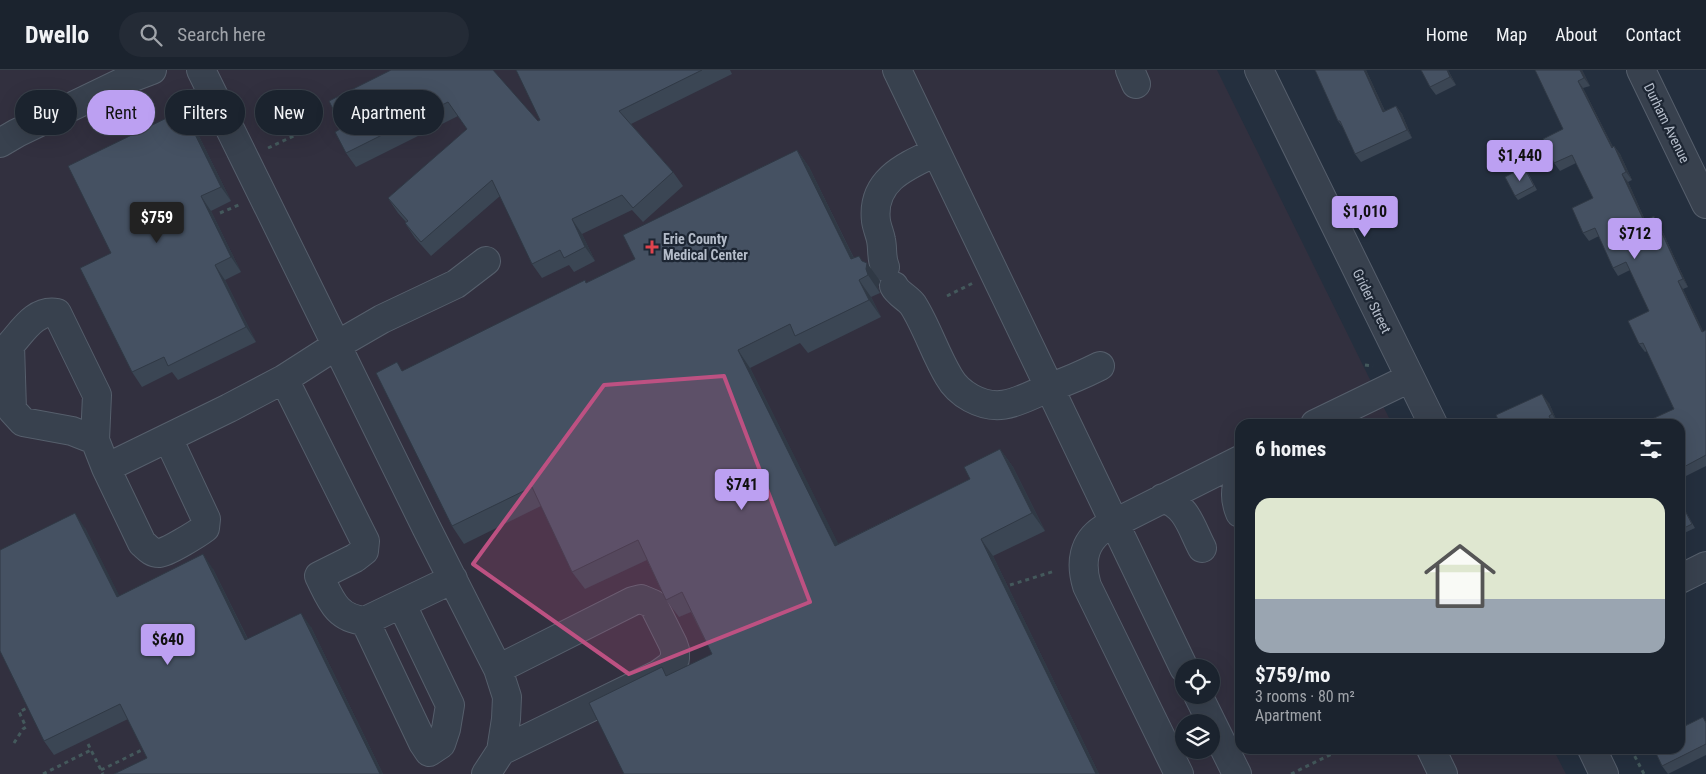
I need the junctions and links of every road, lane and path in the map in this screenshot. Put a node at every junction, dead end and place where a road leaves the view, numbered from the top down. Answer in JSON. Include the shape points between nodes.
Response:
{"nodes":[{"id":1,"x":152,"y":70,"type":"edge"},
{"id":2,"x":202,"y":70,"type":"edge"},
{"id":3,"x":897,"y":70,"type":"edge"},
{"id":4,"x":1259,"y":70,"type":"edge"},
{"id":5,"x":1641,"y":70,"type":"edge"},
{"id":6,"x":296,"y":135,"type":"edge"},
{"id":7,"x":0,"y":143,"type":"edge"},
{"id":8,"x":276,"y":144,"type":"dead end"},
{"id":9,"x":936,"y":152,"type":"junction"},
{"id":10,"x":246,"y":201,"type":"dead end"},
{"id":11,"x":1706,"y":204,"type":"edge"},
{"id":12,"x":220,"y":213,"type":"dead end"},
{"id":13,"x":486,"y":261,"type":"dead end"},
{"id":14,"x":980,"y":280,"type":"dead end"},
{"id":15,"x":947,"y":296,"type":"dead end"},
{"id":16,"x":336,"y":345,"type":"junction"},
{"id":17,"x":1365,"y":364,"type":"dead end"},
{"id":18,"x":1100,"y":366,"type":"dead end"},
{"id":19,"x":1373,"y":366,"type":"dead end"},
{"id":20,"x":1410,"y":378,"type":"junction"},
{"id":21,"x":284,"y":379,"type":"junction"},
{"id":22,"x":1050,"y":387,"type":"junction"},
{"id":23,"x":1325,"y":419,"type":"edge"},
{"id":24,"x":1430,"y":419,"type":"edge"},
{"id":25,"x":168,"y":438,"type":"junction"},
{"id":26,"x":95,"y":440,"type":"junction"},
{"id":27,"x":1235,"y":462,"type":"edge"},
{"id":28,"x":106,"y":468,"type":"junction"},
{"id":29,"x":1164,"y":498,"type":"junction"},
{"id":30,"x":1115,"y":521,"type":"junction"},
{"id":31,"x":1202,"y":548,"type":"dead end"},
{"id":32,"x":1706,"y":566,"type":"edge"},
{"id":33,"x":1055,"y":571,"type":"dead end"},
{"id":34,"x":1685,"y":576,"type":"edge"},
{"id":35,"x":453,"y":579,"type":"junction"},
{"id":36,"x":1010,"y":585,"type":"dead end"},
{"id":37,"x":402,"y":605,"type":"junction"},
{"id":38,"x":365,"y":621,"type":"junction"},
{"id":39,"x":1180,"y":659,"type":"edge"},
{"id":40,"x":498,"y":669,"type":"junction"},
{"id":41,"x":1202,"y":704,"type":"edge"},
{"id":42,"x":29,"y":707,"type":"edge"},
{"id":43,"x":14,"y":743,"type":"dead end"},
{"id":44,"x":88,"y":744,"type":"dead end"},
{"id":45,"x":91,"y":750,"type":"junction"},
{"id":46,"x":142,"y":750,"type":"edge"},
{"id":47,"x":501,"y":751,"type":"junction"},
{"id":48,"x":1332,"y":754,"type":"edge"},
{"id":49,"x":1433,"y":754,"type":"edge"},
{"id":50,"x":1594,"y":754,"type":"edge"},
{"id":51,"x":1634,"y":754,"type":"edge"},
{"id":52,"x":102,"y":772,"type":"edge"},
{"id":53,"x":44,"y":774,"type":"edge"},
{"id":54,"x":486,"y":774,"type":"edge"},
{"id":55,"x":1179,"y":774,"type":"edge"},
{"id":56,"x":1237,"y":774,"type":"edge"},
{"id":57,"x":1291,"y":774,"type":"edge"},
{"id":58,"x":1443,"y":774,"type":"edge"},
{"id":59,"x":1604,"y":774,"type":"edge"},
{"id":60,"x":1644,"y":774,"type":"edge"}],
"edges":[{"from":1,"to":7,"type":"street"},
{"from":2,"to":16,"type":"street"},
{"from":3,"to":9,"type":"street"},
{"from":4,"to":20,"type":"street","name":"Grider Street"},
{"from":5,"to":11,"type":"street","name":"Durham Avenue"},
{"from":6,"to":8,"type":"path"},
{"from":9,"to":22,"type":"street"},
{"from":9,"to":22,"type":"street","via":[[907,165],[884,187],[876,211],[877,228],[893,274],[949,378],[966,396],[1000,406]]},
{"from":10,"to":12,"type":"path"},
{"from":13,"to":16,"type":"street","via":[[456,284]]},
{"from":14,"to":15,"type":"path"},
{"from":16,"to":21,"type":"street"},
{"from":16,"to":35,"type":"street"},
{"from":17,"to":19,"type":"path"},
{"from":18,"to":22,"type":"street","via":[[1066,383]]},
{"from":20,"to":23,"type":"street"},
{"from":20,"to":24,"type":"street","name":"Grider Street"},
{"from":21,"to":25,"type":"street"},
{"from":21,"to":38,"type":"street","via":[[365,540],[364,551],[319,576],[344,616]]},
{"from":22,"to":30,"type":"street"},
{"from":25,"to":28,"type":"street"},
{"from":25,"to":28,"type":"street","via":[[206,519],[205,528],[196,536],[160,553],[151,551],[142,543]]},
{"from":26,"to":26,"type":"street","via":[[97,395],[57,313],[48,311],[36,316],[10,346],[12,410],[23,422],[72,430]]},
{"from":26,"to":28,"type":"street"},
{"from":27,"to":29,"type":"street"},
{"from":29,"to":30,"type":"street"},
{"from":29,"to":31,"type":"street","via":[[1183,510]]},
{"from":30,"to":39,"type":"street"},
{"from":30,"to":55,"type":"street","via":[[1100,530],[1087,545],[1083,574]]},
{"from":32,"to":34,"type":"street"},
{"from":33,"to":36,"type":"path"},
{"from":35,"to":37,"type":"street"},
{"from":35,"to":40,"type":"street"},
{"from":37,"to":38,"type":"street"},
{"from":37,"to":38,"type":"street","via":[[450,705],[442,744],[429,752]]},
{"from":40,"to":47,"type":"street","via":[[507,697]]},
{"from":40,"to":47,"type":"street","via":[[641,599],[657,608],[675,650],[670,666],[659,674]]},
{"from":41,"to":56,"type":"street"},
{"from":42,"to":43,"type":"path","via":[[19,712],[26,727]]},
{"from":44,"to":45,"type":"path"},
{"from":45,"to":52,"type":"path"},
{"from":45,"to":53,"type":"path"},
{"from":46,"to":52,"type":"path"},
{"from":47,"to":54,"type":"street"},
{"from":48,"to":57,"type":"path"},
{"from":49,"to":58,"type":"street"},
{"from":50,"to":59,"type":"street"},
{"from":51,"to":60,"type":"path"}]}
